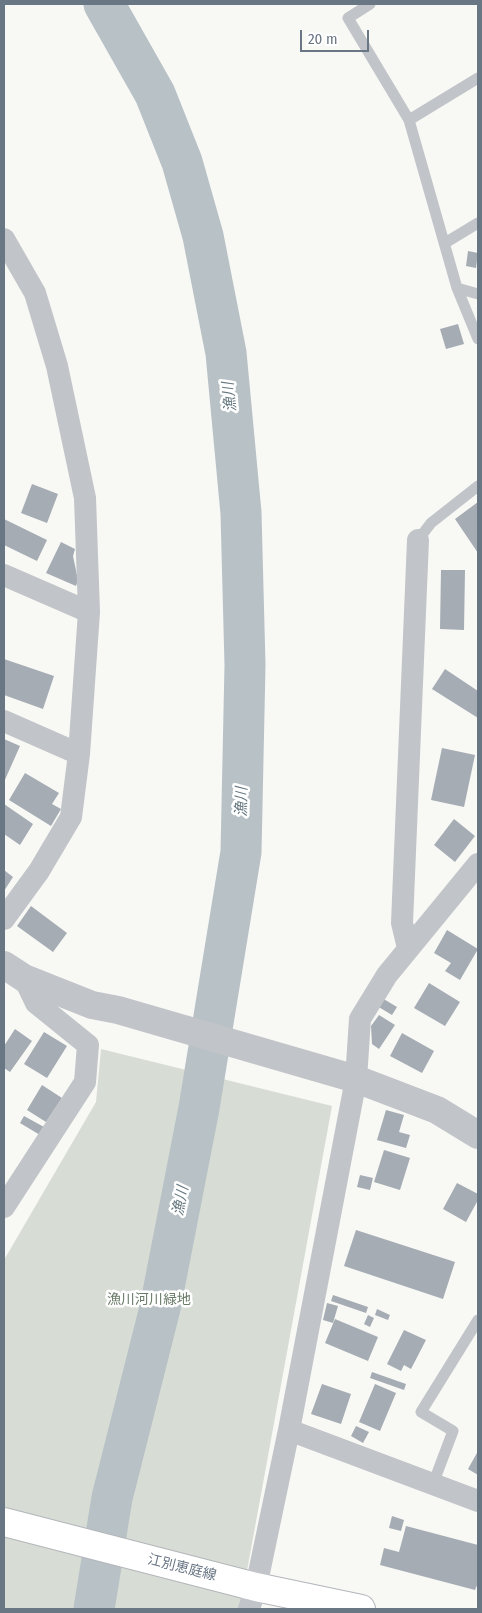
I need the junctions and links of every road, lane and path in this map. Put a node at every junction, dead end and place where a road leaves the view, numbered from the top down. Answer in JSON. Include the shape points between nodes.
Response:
{"nodes":[{"id":1,"x":370,"y":4,"type":"edge"},
{"id":2,"x":478,"y":78,"type":"edge"},
{"id":3,"x":409,"y":120,"type":"junction"},
{"id":4,"x":478,"y":223,"type":"edge"},
{"id":5,"x":4,"y":239,"type":"edge"},
{"id":6,"x":445,"y":243,"type":"junction"},
{"id":7,"x":457,"y":288,"type":"junction"},
{"id":8,"x":478,"y":294,"type":"edge"},
{"id":9,"x":475,"y":326,"type":"edge"},
{"id":10,"x":478,"y":339,"type":"edge"},
{"id":11,"x":478,"y":486,"type":"edge"},
{"id":12,"x":418,"y":540,"type":"joint"},
{"id":13,"x":4,"y":575,"type":"edge"},
{"id":14,"x":89,"y":612,"type":"junction"},
{"id":15,"x":4,"y":720,"type":"edge"},
{"id":16,"x":79,"y":754,"type":"junction"},
{"id":17,"x":478,"y":864,"type":"edge"},
{"id":18,"x":4,"y":920,"type":"edge"},
{"id":19,"x":408,"y":948,"type":"junction"},
{"id":20,"x":14,"y":972,"type":"edge"},
{"id":21,"x":356,"y":1079,"type":"junction"},
{"id":22,"x":478,"y":1135,"type":"edge"},
{"id":23,"x":4,"y":1207,"type":"edge"},
{"id":24,"x":478,"y":1320,"type":"edge"},
{"id":25,"x":289,"y":1430,"type":"junction"},
{"id":26,"x":434,"y":1484,"type":"junction"},
{"id":27,"x":478,"y":1501,"type":"edge"},
{"id":28,"x":4,"y":1522,"type":"edge"},
{"id":29,"x":253,"y":1598,"type":"edge"},
{"id":30,"x":361,"y":1609,"type":"edge"}],
"edges":[{"from":1,"to":3,"type":"lane","via":[[348,18]]},
{"from":2,"to":3,"type":"lane"},
{"from":3,"to":6,"type":"lane"},
{"from":4,"to":6,"type":"lane"},
{"from":5,"to":14,"type":"street","via":[[35,293],[57,366],[85,498]]},
{"from":6,"to":7,"type":"lane"},
{"from":7,"to":8,"type":"lane"},
{"from":7,"to":9,"type":"lane"},
{"from":9,"to":10,"type":"lane"},
{"from":11,"to":12,"type":"lane","via":[[431,523]]},
{"from":12,"to":19,"type":"street","via":[[402,923]]},
{"from":13,"to":14,"type":"street"},
{"from":14,"to":16,"type":"street"},
{"from":15,"to":16,"type":"street"},
{"from":16,"to":18,"type":"street","via":[[71,817],[39,871]]},
{"from":17,"to":19,"type":"street"},
{"from":19,"to":21,"type":"street","via":[[360,1019]]},
{"from":20,"to":21,"type":"street","via":[[92,1005]]},
{"from":20,"to":23,"type":"street","via":[[36,1004],[88,1045],[86,1082]]},
{"from":21,"to":22,"type":"street","via":[[437,1110]]},
{"from":21,"to":25,"type":"street"},
{"from":24,"to":26,"type":"lane","via":[[421,1412],[453,1430]]},
{"from":25,"to":26,"type":"street"},
{"from":25,"to":29,"type":"street"},
{"from":26,"to":27,"type":"street"},
{"from":28,"to":29,"type":"main road","name":"江別恵庭線","via":[[216,1577]]},
{"from":29,"to":30,"type":"main road","name":"江別恵庭線"}]}
